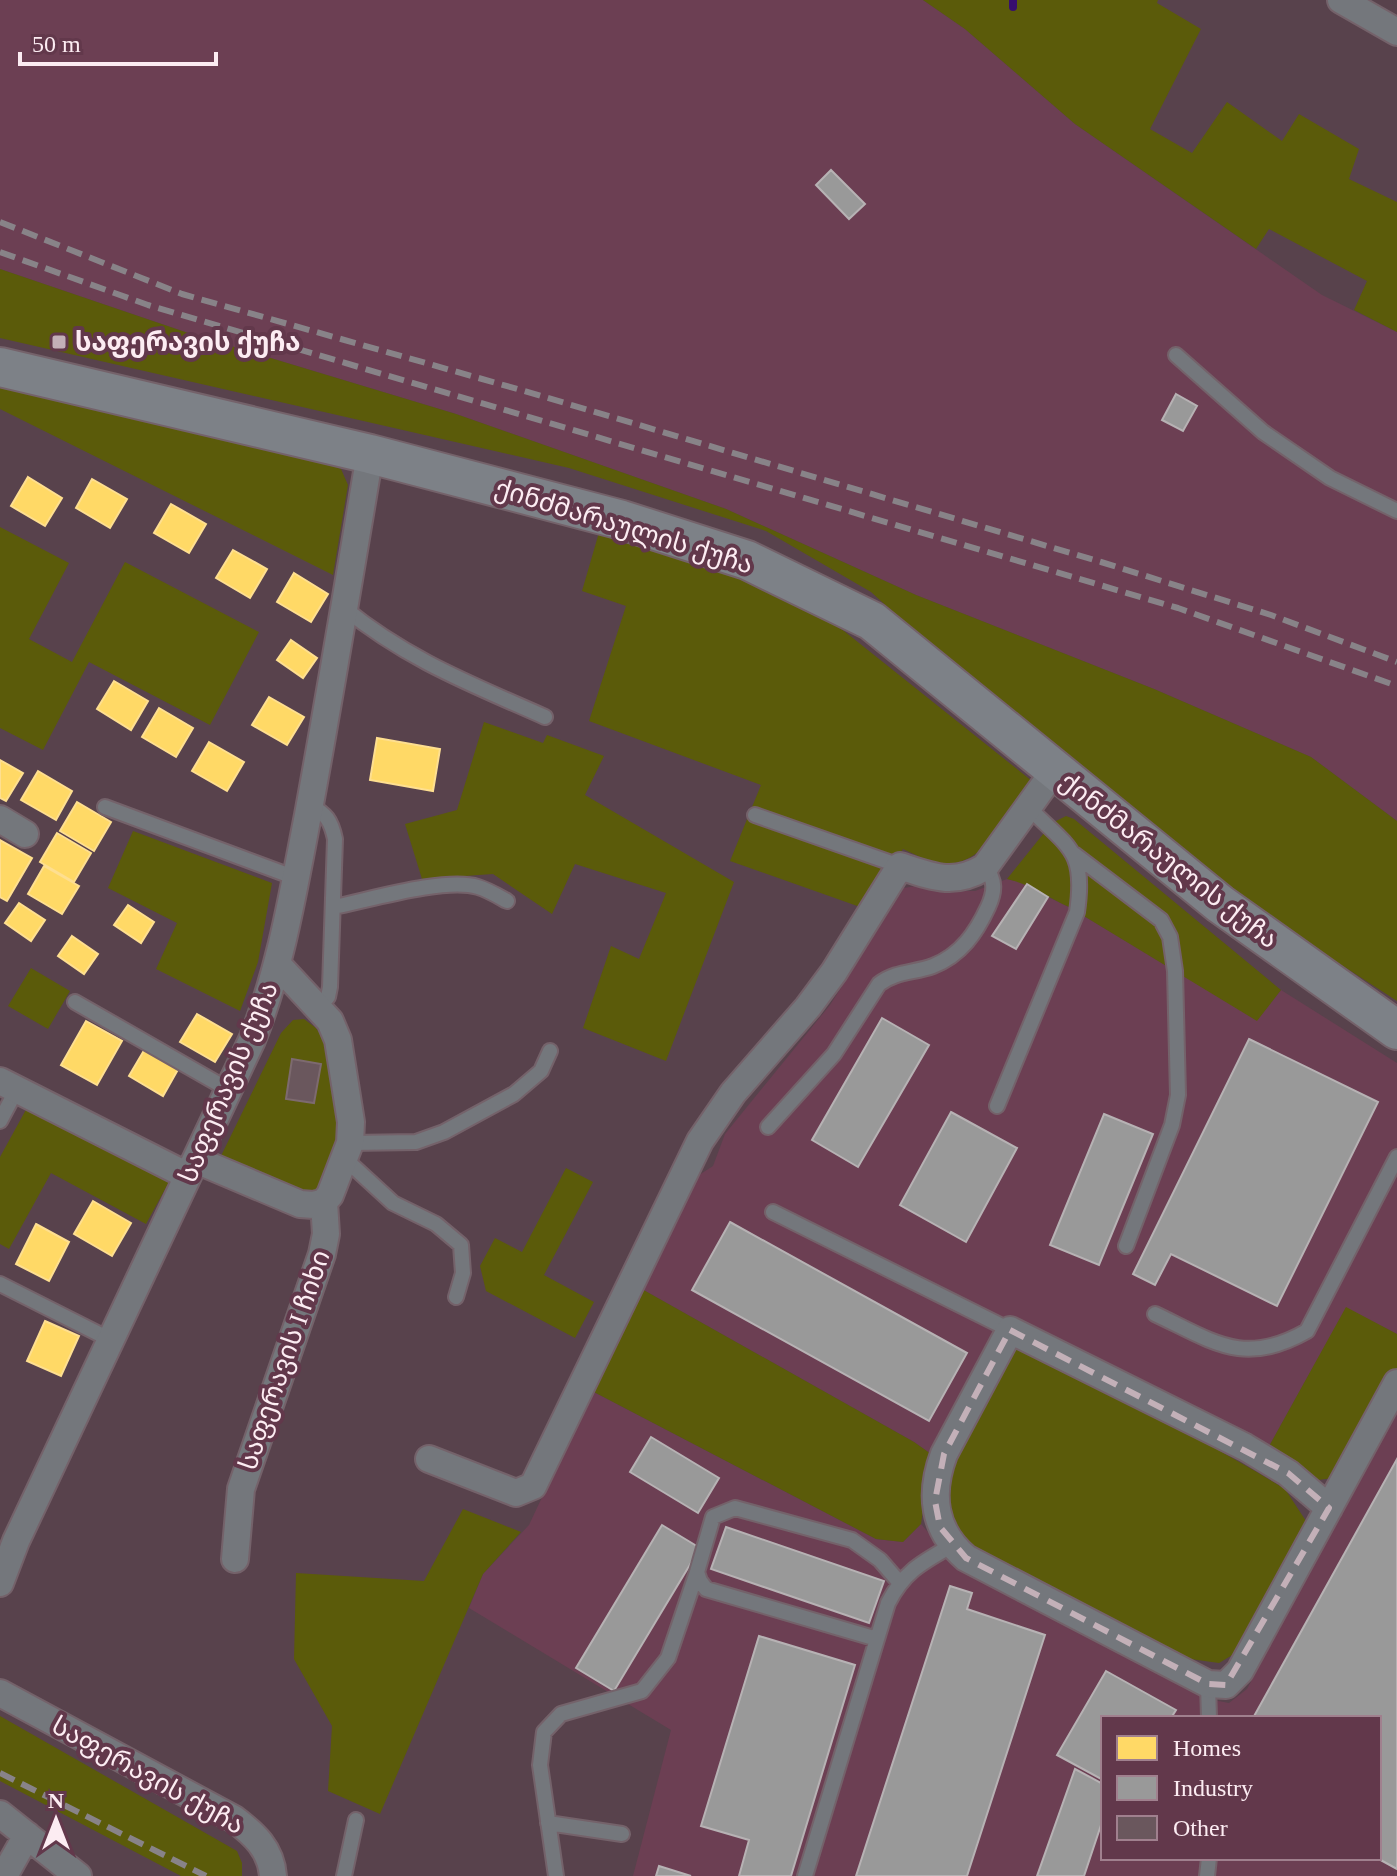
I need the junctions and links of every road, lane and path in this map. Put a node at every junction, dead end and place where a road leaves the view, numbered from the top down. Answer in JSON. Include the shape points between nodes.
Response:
{"nodes":[{"id":1,"x":1341,"y":0,"type":"edge"},
{"id":2,"x":1397,"y":32,"type":"edge"},
{"id":3,"x":1176,"y":355,"type":"dead end"},
{"id":4,"x":0,"y":367,"type":"edge"},
{"id":5,"x":370,"y":454,"type":"junction"},
{"id":6,"x":1397,"y":511,"type":"edge"},
{"id":7,"x":344,"y":608,"type":"junction"},
{"id":8,"x":545,"y":717,"type":"dead end"},
{"id":9,"x":1055,"y":770,"type":"junction"},
{"id":10,"x":310,"y":805,"type":"junction"},
{"id":11,"x":105,"y":807,"type":"dead end"},
{"id":12,"x":1028,"y":807,"type":"junction"},
{"id":13,"x":755,"y":815,"type":"dead end"},
{"id":14,"x":0,"y":819,"type":"edge"},
{"id":15,"x":25,"y":834,"type":"dead end"},
{"id":16,"x":1074,"y":854,"type":"junction"},
{"id":17,"x":900,"y":866,"type":"junction"},
{"id":18,"x":985,"y":867,"type":"junction"},
{"id":19,"x":296,"y":878,"type":"junction"},
{"id":20,"x":507,"y":901,"type":"dead end"},
{"id":21,"x":334,"y":907,"type":"junction"},
{"id":22,"x":278,"y":965,"type":"junction"},
{"id":23,"x":75,"y":1002,"type":"dead end"},
{"id":24,"x":318,"y":1006,"type":"junction"},
{"id":25,"x":1397,"y":1030,"type":"edge"},
{"id":26,"x":550,"y":1051,"type":"dead end"},
{"id":27,"x":8,"y":1085,"type":"edge"},
{"id":28,"x":229,"y":1090,"type":"junction"},
{"id":29,"x":997,"y":1106,"type":"dead end"},
{"id":30,"x":0,"y":1121,"type":"edge"},
{"id":31,"x":768,"y":1127,"type":"dead end"},
{"id":32,"x":347,"y":1150,"type":"junction"},
{"id":33,"x":1397,"y":1157,"type":"edge"},
{"id":34,"x":192,"y":1168,"type":"junction"},
{"id":35,"x":324,"y":1202,"type":"junction"},
{"id":36,"x":773,"y":1212,"type":"dead end"},
{"id":37,"x":1126,"y":1246,"type":"dead end"},
{"id":38,"x":0,"y":1284,"type":"edge"},
{"id":39,"x":456,"y":1297,"type":"dead end"},
{"id":40,"x":1155,"y":1314,"type":"dead end"},
{"id":41,"x":1010,"y":1330,"type":"junction"},
{"id":42,"x":111,"y":1340,"type":"junction"},
{"id":43,"x":1397,"y":1383,"type":"edge"},
{"id":44,"x":429,"y":1459,"type":"dead end"},
{"id":45,"x":1329,"y":1508,"type":"junction"},
{"id":46,"x":951,"y":1546,"type":"junction"},
{"id":47,"x":235,"y":1559,"type":"dead end"},
{"id":48,"x":697,"y":1572,"type":"junction"},
{"id":49,"x":899,"y":1582,"type":"junction"},
{"id":50,"x":0,"y":1583,"type":"edge"},
{"id":51,"x":877,"y":1639,"type":"junction"},
{"id":52,"x":1208,"y":1684,"type":"junction"},
{"id":53,"x":0,"y":1693,"type":"edge"},
{"id":54,"x":1209,"y":1716,"type":"edge"},
{"id":55,"x":0,"y":1814,"type":"edge"},
{"id":56,"x":356,"y":1820,"type":"dead end"},
{"id":57,"x":548,"y":1823,"type":"junction"},
{"id":58,"x":622,"y":1834,"type":"dead end"},
{"id":59,"x":27,"y":1835,"type":"junction"},
{"id":60,"x":4,"y":1876,"type":"edge"},
{"id":61,"x":78,"y":1876,"type":"edge"},
{"id":62,"x":273,"y":1876,"type":"edge"},
{"id":63,"x":344,"y":1876,"type":"edge"},
{"id":64,"x":556,"y":1876,"type":"edge"},
{"id":65,"x":805,"y":1876,"type":"edge"}],
"edges":[{"from":1,"to":2,"type":"street"},
{"from":3,"to":6,"type":"lane","via":[[1263,432],[1330,478]]},
{"from":4,"to":5,"type":"main road","name":"ქინძმარაულის ქუჩა"},
{"from":5,"to":7,"type":"street","name":"საფერავის ქუჩა"},
{"from":5,"to":9,"type":"main road","name":"ქინძმარაულის ქუჩა","via":[[622,520],[747,560],[872,621]]},
{"from":7,"to":8,"type":"lane","via":[[423,663]]},
{"from":7,"to":10,"type":"street","name":"საფერავის ქუჩა"},
{"from":9,"to":12,"type":"street"},
{"from":9,"to":25,"type":"main road","name":"ქინძმარაულის ქუჩა","via":[[1220,904]]},
{"from":10,"to":19,"type":"street","name":"საფერავის ქუჩა"},
{"from":10,"to":21,"type":"lane","via":[[332,823]]},
{"from":11,"to":19,"type":"lane"},
{"from":12,"to":16,"type":"lane"},
{"from":12,"to":18,"type":"street"},
{"from":13,"to":17,"type":"lane"},
{"from":14,"to":15,"type":"street"},
{"from":16,"to":29,"type":"lane","via":[[1080,869],[1077,912]]},
{"from":16,"to":37,"type":"lane","via":[[1161,920],[1170,937],[1175,971],[1178,1095],[1172,1125]]},
{"from":17,"to":18,"type":"street","via":[[960,879]]},
{"from":17,"to":44,"type":"street","via":[[834,972],[700,1141],[533,1486],[516,1493]]},
{"from":18,"to":31,"type":"lane","via":[[995,886],[991,902],[961,949],[933,966],[890,975],[879,984],[834,1054]]},
{"from":19,"to":22,"type":"street","name":"საფერავის ქუჩა"},
{"from":20,"to":21,"type":"lane","via":[[476,887],[454,886]]},
{"from":21,"to":24,"type":"lane","via":[[330,987]]},
{"from":22,"to":24,"type":"street"},
{"from":22,"to":28,"type":"street","name":"საფერავის ქუჩა"},
{"from":23,"to":28,"type":"lane"},
{"from":24,"to":32,"type":"street","via":[[338,1040],[351,1122]]},
{"from":26,"to":32,"type":"lane","via":[[541,1071],[514,1094],[444,1132],[416,1142]]},
{"from":27,"to":30,"type":"lane"},
{"from":27,"to":34,"type":"street"},
{"from":28,"to":34,"type":"street","name":"საფერავის ქუჩა"},
{"from":32,"to":35,"type":"street"},
{"from":32,"to":39,"type":"lane","via":[[393,1203],[436,1224],[461,1245],[463,1273]]},
{"from":33,"to":40,"type":"lane","via":[[1307,1331],[1260,1349],[1240,1350]]},
{"from":34,"to":35,"type":"street","via":[[300,1204]]},
{"from":34,"to":42,"type":"street","name":"საფერავის ქუჩა"},
{"from":35,"to":47,"type":"street","name":"საფერავის I ჩიხი","via":[[322,1254],[241,1489]]},
{"from":36,"to":41,"type":"lane"},
{"from":38,"to":42,"type":"lane"},
{"from":41,"to":45,"type":"street","via":[[1245,1447],[1288,1473]]},
{"from":41,"to":46,"type":"street","via":[[936,1474],[940,1527]]},
{"from":42,"to":50,"type":"street","name":"საფერავის ქუჩა"},
{"from":43,"to":45,"type":"street"},
{"from":45,"to":52,"type":"street","via":[[1240,1671],[1226,1685]]},
{"from":46,"to":49,"type":"lane"},
{"from":46,"to":52,"type":"street"},
{"from":48,"to":49,"type":"lane","via":[[713,1517],[735,1508],[852,1540]]},
{"from":48,"to":51,"type":"lane","via":[[706,1589]]},
{"from":48,"to":57,"type":"lane","via":[[668,1658],[642,1691],[561,1714],[544,1732],[540,1765]]},
{"from":49,"to":51,"type":"lane"},
{"from":51,"to":65,"type":"lane"},
{"from":52,"to":54,"type":"lane"},
{"from":53,"to":62,"type":"street","name":"საფერავის ქუჩა","via":[[234,1819],[265,1849]]},
{"from":55,"to":59,"type":"street"},
{"from":56,"to":63,"type":"lane"},
{"from":57,"to":58,"type":"lane"},
{"from":57,"to":64,"type":"lane"},
{"from":59,"to":60,"type":"street"},
{"from":59,"to":61,"type":"street"}]}
